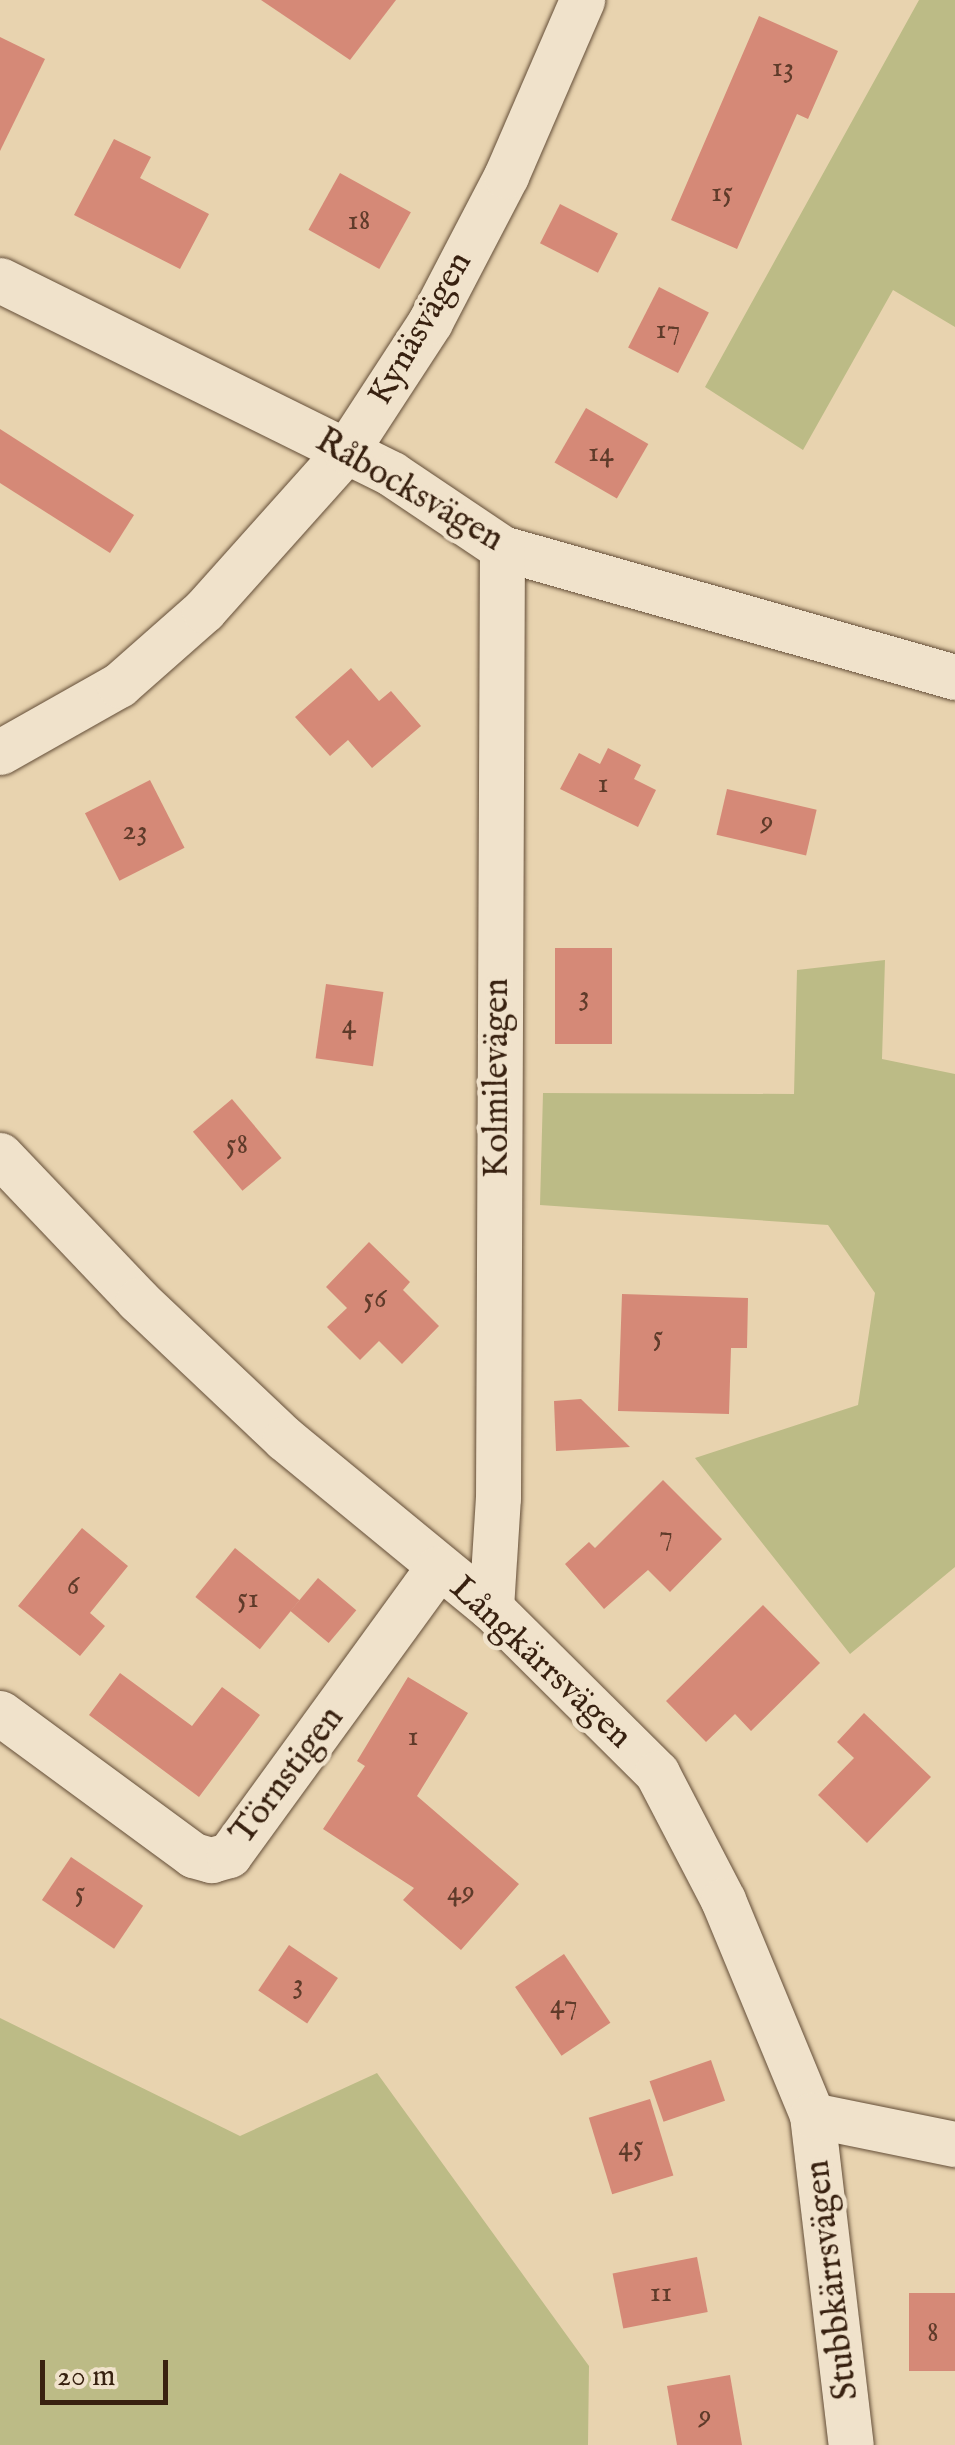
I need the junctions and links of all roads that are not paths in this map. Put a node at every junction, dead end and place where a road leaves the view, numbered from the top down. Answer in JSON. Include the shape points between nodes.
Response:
{"nodes":[{"id":1,"x":582,"y":0,"type":"edge"},
{"id":2,"x":0,"y":280,"type":"edge"},
{"id":3,"x":346,"y":451,"type":"junction"},
{"id":4,"x":502,"y":548,"type":"junction"},
{"id":5,"x":955,"y":677,"type":"edge"},
{"id":6,"x":0,"y":752,"type":"edge"},
{"id":7,"x":0,"y":1155,"type":"edge"},
{"id":8,"x":437,"y":1569,"type":"junction"},
{"id":9,"x":491,"y":1608,"type":"junction"},
{"id":10,"x":0,"y":1713,"type":"edge"},
{"id":11,"x":812,"y":2116,"type":"junction"},
{"id":12,"x":955,"y":2144,"type":"edge"},
{"id":13,"x":851,"y":2445,"type":"edge"}],
"edges":[{"from":1,"to":3,"type":"street","name":"Kynäsvägen","via":[[456,274]]},
{"from":2,"to":3,"type":"street","name":"Råbocksvägen"},
{"from":3,"to":4,"type":"street","name":"Råbocksvägen"},
{"from":3,"to":6,"type":"street","name":"Kynäsvägen","via":[[204,610],[119,685]]},
{"from":4,"to":5,"type":"street","name":"Råbocksvägen"},
{"from":4,"to":9,"type":"street","name":"Kolmilevägen","via":[[498,1498]]},
{"from":7,"to":8,"type":"street","name":"Långkärrsvägen","via":[[271,1426]]},
{"from":8,"to":9,"type":"street","name":"Långkärrsvägen"},
{"from":8,"to":10,"type":"street","name":"Törnstigen","via":[[229,1855],[193,1855]]},
{"from":9,"to":11,"type":"street","name":"Långkärrsvägen","via":[[657,1773],[723,1900]]},
{"from":11,"to":12,"type":"street"},
{"from":11,"to":13,"type":"street","name":"Stubbkärrsvägen","via":[[846,2356]]}]}
